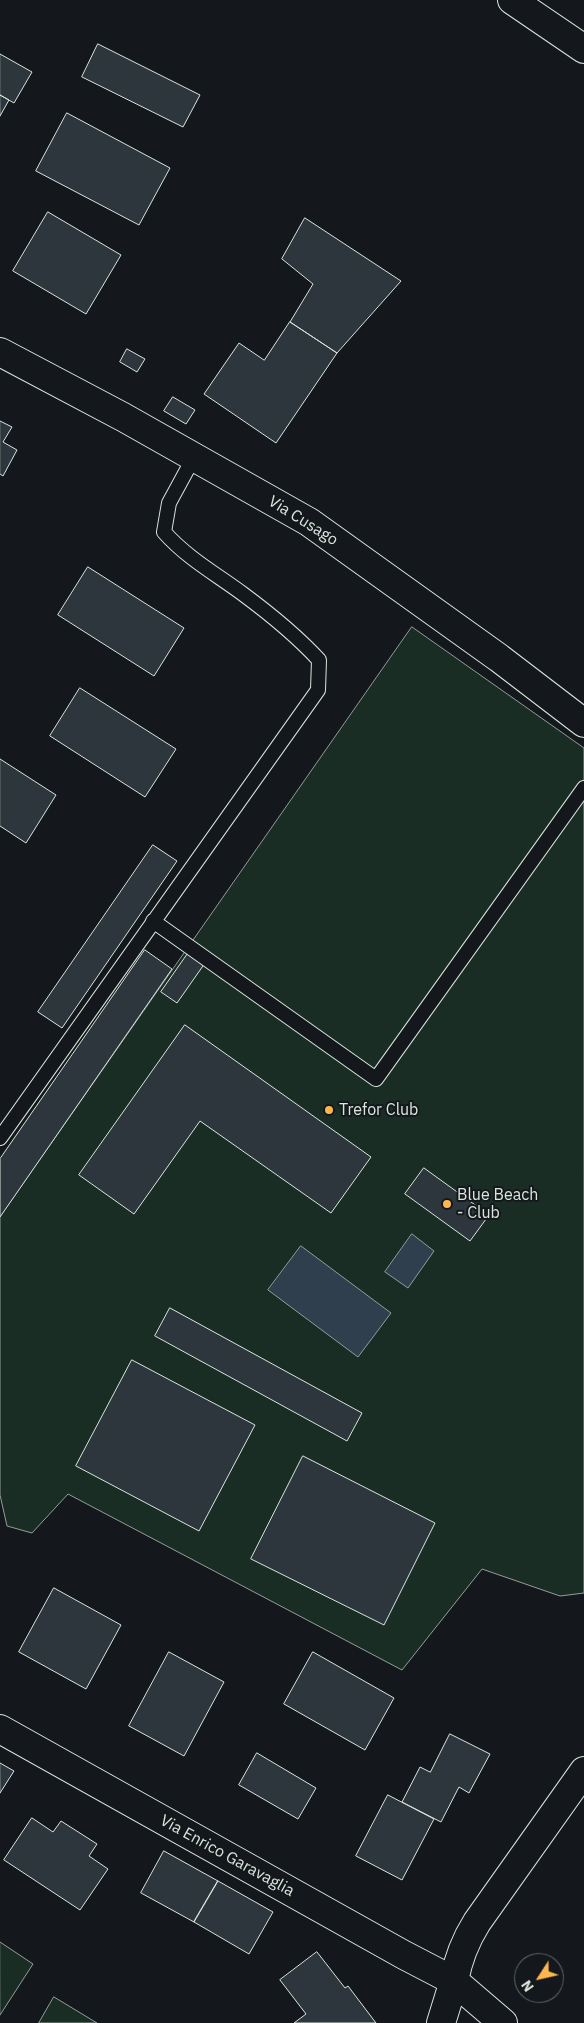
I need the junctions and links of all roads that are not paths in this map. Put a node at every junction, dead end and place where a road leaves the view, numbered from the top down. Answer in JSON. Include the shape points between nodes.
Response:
{"nodes":[{"id":1,"x":512,"y":0,"type":"edge"},
{"id":2,"x":584,"y":49,"type":"edge"},
{"id":3,"x":0,"y":352,"type":"edge"},
{"id":4,"x":194,"y":457,"type":"junction"},
{"id":5,"x":583,"y":721,"type":"edge"},
{"id":6,"x":584,"y":788,"type":"edge"},
{"id":7,"x":153,"y":921,"type":"junction"},
{"id":8,"x":0,"y":1138,"type":"edge"},
{"id":9,"x":0,"y":1729,"type":"edge"},
{"id":10,"x":584,"y":1770,"type":"edge"},
{"id":11,"x":454,"y":1981,"type":"junction"},
{"id":12,"x":441,"y":2023,"type":"edge"},
{"id":13,"x":503,"y":2023,"type":"edge"}],
"edges":[{"from":1,"to":2,"type":"street"},
{"from":3,"to":4,"type":"street","name":"Via Cusago"},
{"from":4,"to":5,"type":"street","name":"Via Cusago","via":[[309,522]]},
{"from":4,"to":7,"type":"lane","via":[[169,503],[164,532],[176,546],[302,642],[319,660],[318,690]]},
{"from":6,"to":7,"type":"lane","via":[[376,1080]]},
{"from":7,"to":8,"type":"lane"},
{"from":9,"to":11,"type":"street","name":"Via Enrico Garavaglia"},
{"from":10,"to":11,"type":"street","via":[[465,1941]]},
{"from":11,"to":12,"type":"street"},
{"from":11,"to":13,"type":"street","name":"Via Enrico Garavaglia"}]}
